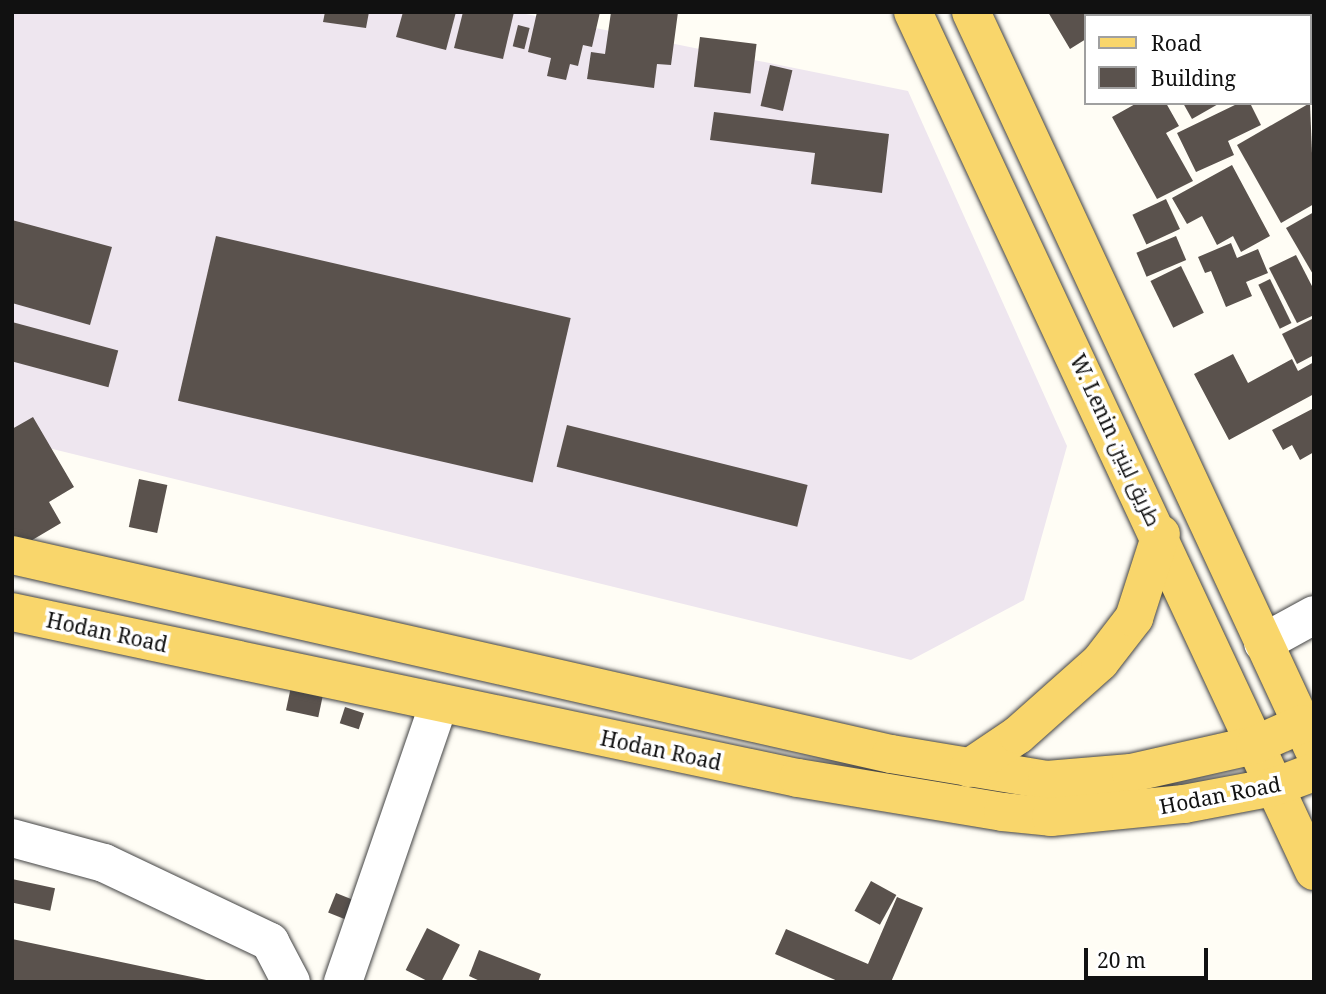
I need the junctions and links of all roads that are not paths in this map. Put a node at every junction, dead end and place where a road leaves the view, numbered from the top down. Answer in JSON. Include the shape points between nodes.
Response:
{"nodes":[{"id":1,"x":913,"y":12,"type":"edge"},
{"id":2,"x":971,"y":12,"type":"edge"},
{"id":3,"x":1161,"y":534,"type":"junction"},
{"id":4,"x":12,"y":555,"type":"edge"},
{"id":5,"x":12,"y":612,"type":"edge"},
{"id":6,"x":1314,"y":615,"type":"edge"},
{"id":7,"x":1263,"y":643,"type":"junction"},
{"id":8,"x":439,"y":703,"type":"junction"},
{"id":9,"x":1308,"y":737,"type":"edge"},
{"id":10,"x":1255,"y":745,"type":"junction"},
{"id":11,"x":970,"y":768,"type":"junction"},
{"id":12,"x":1314,"y":772,"type":"edge"},
{"id":13,"x":1274,"y":787,"type":"junction"},
{"id":14,"x":1049,"y":798,"type":"junction"},
{"id":15,"x":12,"y":838,"type":"edge"},
{"id":16,"x":1314,"y":871,"type":"edge"},
{"id":17,"x":291,"y":982,"type":"edge"},
{"id":18,"x":343,"y":982,"type":"edge"}],
"edges":[{"from":1,"to":3,"type":"main road","name":"W. Lenin طريق لينين"},
{"from":2,"to":7,"type":"main road"},
{"from":3,"to":10,"type":"main road","name":"W. Lenin طريق لينين"},
{"from":3,"to":11,"type":"main road","via":[[1134,618],[1100,662],[1018,735]]},
{"from":4,"to":11,"type":"main road","name":"Hodan Road"},
{"from":5,"to":8,"type":"main road","name":"Hodan Road"},
{"from":6,"to":7,"type":"street"},
{"from":7,"to":9,"type":"main road"},
{"from":8,"to":14,"type":"main road","name":"Hodan Road","via":[[798,778]]},
{"from":8,"to":18,"type":"street"},
{"from":9,"to":10,"type":"main road","name":"Hodan Road"},
{"from":10,"to":13,"type":"main road","name":"W. Lenin طريق لينين"},
{"from":10,"to":14,"type":"main road","name":"Hodan Road","via":[[1131,773]]},
{"from":11,"to":14,"type":"main road","name":"Hodan Road"},
{"from":12,"to":13,"type":"main road","name":"Hodan Road"},
{"from":13,"to":14,"type":"main road","name":"Hodan Road","via":[[1116,813]]},
{"from":13,"to":16,"type":"main road","name":"W. Lenin طريق لينين"},
{"from":15,"to":17,"type":"street","via":[[104,863],[270,942]]}]}
